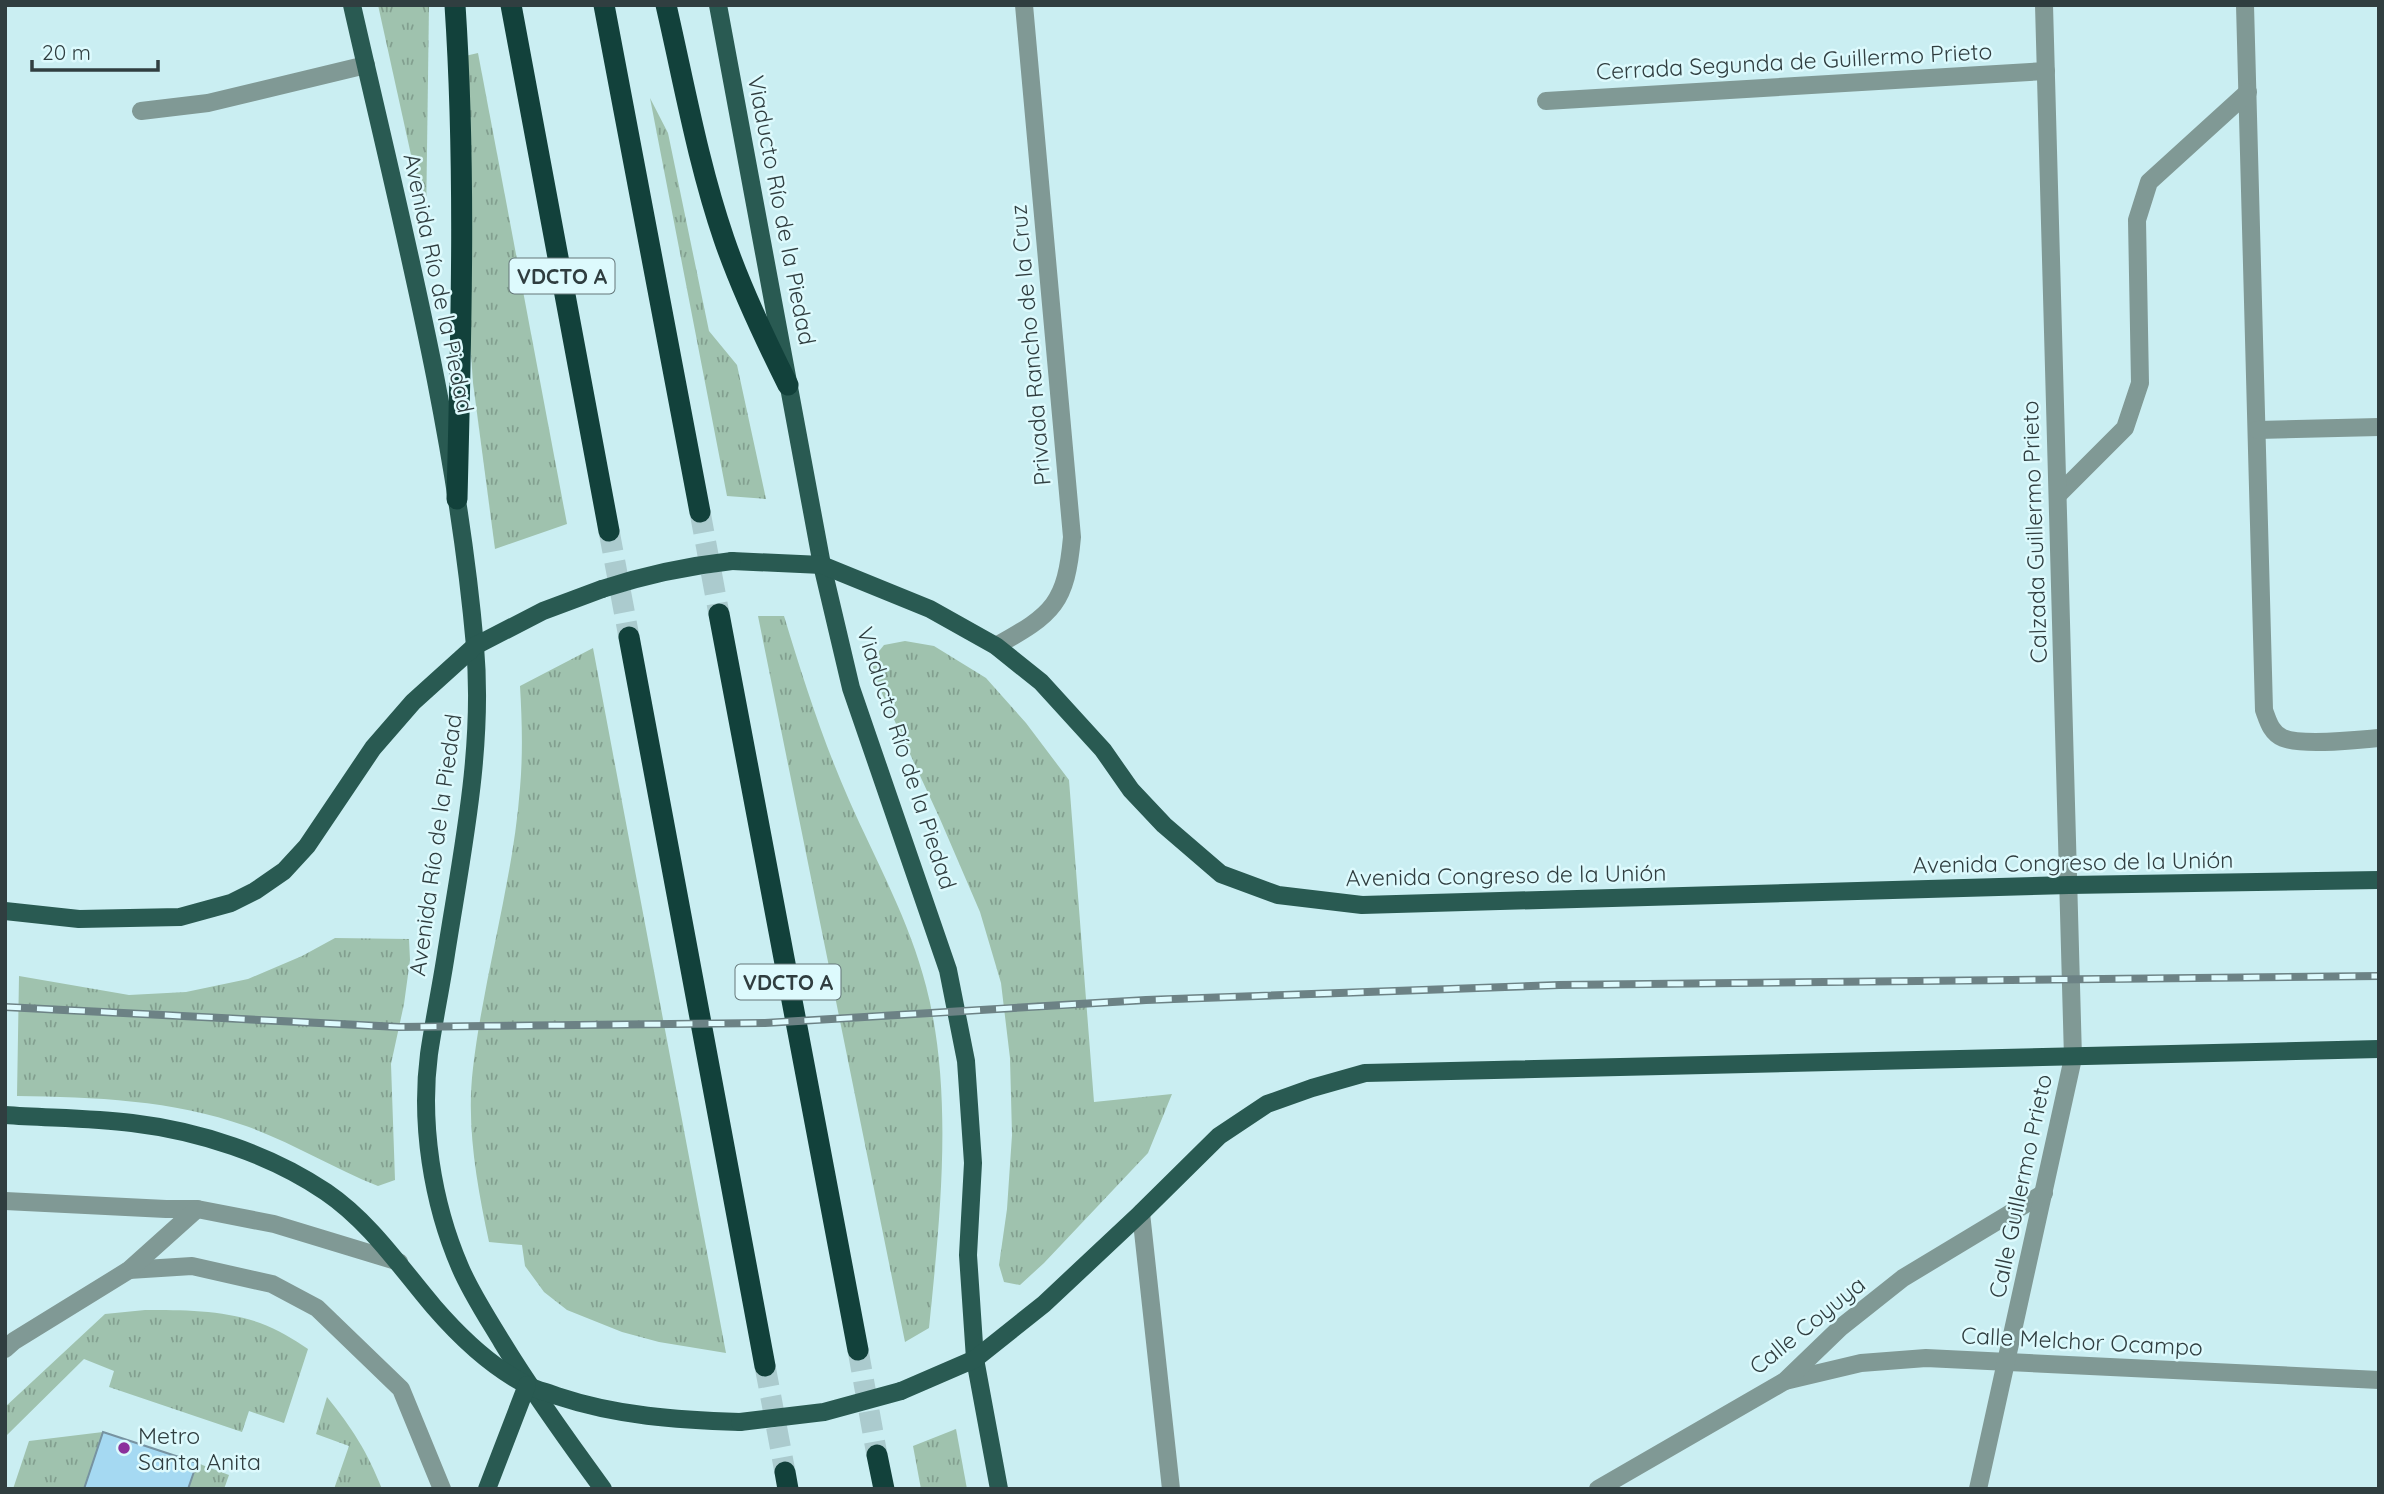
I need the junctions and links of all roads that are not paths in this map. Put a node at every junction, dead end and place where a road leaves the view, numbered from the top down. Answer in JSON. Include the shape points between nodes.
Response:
{"nodes":[{"id":1,"x":352,"y":5,"type":"edge"},
{"id":2,"x":455,"y":5,"type":"edge"},
{"id":3,"x":511,"y":5,"type":"edge"},
{"id":4,"x":604,"y":5,"type":"edge"},
{"id":5,"x":666,"y":5,"type":"edge"},
{"id":6,"x":718,"y":5,"type":"edge"},
{"id":7,"x":1024,"y":5,"type":"edge"},
{"id":8,"x":2044,"y":5,"type":"edge"},
{"id":9,"x":2245,"y":5,"type":"edge"},
{"id":10,"x":366,"y":65,"type":"junction"},
{"id":11,"x":2046,"y":71,"type":"junction"},
{"id":12,"x":2248,"y":92,"type":"junction"},
{"id":13,"x":1546,"y":101,"type":"dead end"},
{"id":14,"x":141,"y":111,"type":"dead end"},
{"id":15,"x":788,"y":385,"type":"junction"},
{"id":16,"x":2379,"y":427,"type":"edge"},
{"id":17,"x":2257,"y":430,"type":"junction"},
{"id":18,"x":2058,"y":495,"type":"junction"},
{"id":19,"x":457,"y":499,"type":"junction"},
{"id":20,"x":700,"y":512,"type":"tunnel mouth"},
{"id":21,"x":610,"y":531,"type":"tunnel mouth"},
{"id":22,"x":822,"y":565,"type":"junction"},
{"id":23,"x":719,"y":614,"type":"tunnel mouth"},
{"id":24,"x":629,"y":637,"type":"tunnel mouth"},
{"id":25,"x":475,"y":646,"type":"junction"},
{"id":26,"x":996,"y":646,"type":"junction"},
{"id":27,"x":2379,"y":738,"type":"edge"},
{"id":28,"x":2379,"y":880,"type":"edge"},
{"id":29,"x":2069,"y":885,"type":"junction"},
{"id":30,"x":5,"y":911,"type":"edge"},
{"id":31,"x":2379,"y":1049,"type":"edge"},
{"id":32,"x":2073,"y":1058,"type":"junction"},
{"id":33,"x":5,"y":1115,"type":"edge"},
{"id":34,"x":2044,"y":1193,"type":"junction"},
{"id":35,"x":5,"y":1201,"type":"edge"},
{"id":36,"x":197,"y":1209,"type":"junction"},
{"id":37,"x":1142,"y":1213,"type":"junction"},
{"id":38,"x":399,"y":1262,"type":"junction"},
{"id":39,"x":129,"y":1270,"type":"junction"},
{"id":40,"x":5,"y":1349,"type":"edge"},
{"id":41,"x":858,"y":1350,"type":"tunnel mouth"},
{"id":42,"x":975,"y":1359,"type":"junction"},
{"id":43,"x":2006,"y":1362,"type":"junction"},
{"id":44,"x":765,"y":1366,"type":"tunnel mouth"},
{"id":45,"x":2379,"y":1380,"type":"edge"},
{"id":46,"x":1785,"y":1381,"type":"junction"},
{"id":47,"x":527,"y":1385,"type":"junction"},
{"id":48,"x":877,"y":1455,"type":"tunnel mouth"},
{"id":49,"x":442,"y":1489,"type":"edge"},
{"id":50,"x":487,"y":1489,"type":"edge"},
{"id":51,"x":603,"y":1489,"type":"edge"},
{"id":52,"x":884,"y":1489,"type":"edge"},
{"id":53,"x":999,"y":1489,"type":"edge"},
{"id":54,"x":1171,"y":1489,"type":"edge"},
{"id":55,"x":1598,"y":1489,"type":"edge"},
{"id":56,"x":1978,"y":1489,"type":"edge"}],
"edges":[{"from":1,"to":10,"type":"main road","name":"Avenida Río de la Piedad"},
{"from":2,"to":19,"type":"highway","via":[[463,240]]},
{"from":3,"to":21,"type":"highway","number":"VDCTO A"},
{"from":4,"to":20,"type":"highway"},
{"from":5,"to":15,"type":"highway","via":[[724,238],[744,293]]},
{"from":6,"to":15,"type":"main road","name":"Viaducto Río de la Piedad"},
{"from":7,"to":26,"type":"street","name":"Privada Rancho de la Cruz","via":[[1072,537],[1069,573],[1054,607]]},
{"from":8,"to":11,"type":"street","name":"Calzada Guillermo Prieto"},
{"from":9,"to":12,"type":"street"},
{"from":10,"to":14,"type":"street","via":[[208,103]]},
{"from":10,"to":19,"type":"main road","name":"Avenida Río de la Piedad","via":[[438,387]]},
{"from":11,"to":13,"type":"street","name":"Cerrada Segunda de Guillermo Prieto"},
{"from":11,"to":18,"type":"street","name":"Calzada Guillermo Prieto"},
{"from":12,"to":17,"type":"street"},
{"from":12,"to":18,"type":"street","via":[[2149,182],[2137,220],[2140,383],[2125,428]]},
{"from":15,"to":22,"type":"main road","name":"Viaducto Río de la Piedad"},
{"from":16,"to":17,"type":"street"},
{"from":17,"to":27,"type":"street","via":[[2264,710],[2269,726],[2280,737],[2297,741]]},
{"from":18,"to":29,"type":"street","name":"Calzada Guillermo Prieto"},
{"from":19,"to":25,"type":"main road","name":"Avenida Río de la Piedad"},
{"from":22,"to":25,"type":"main road","name":"Avenida Congreso de la Unión","bridge":true,"via":[[732,561],[643,575],[543,611]]},
{"from":22,"to":26,"type":"main road","name":"Avenida Congreso de la Unión","via":[[930,609]]},
{"from":22,"to":42,"type":"main road","name":"Viaducto Río de la Piedad","via":[[851,688],[948,970],[964,1048],[973,1163],[968,1255]]},
{"from":23,"to":41,"type":"highway","number":"VDCTO A"},
{"from":24,"to":44,"type":"highway"},
{"from":25,"to":30,"type":"main road","name":"Avenida Congreso de la Unión","via":[[413,702],[373,748],[307,846],[284,871],[255,891],[180,917],[79,919]]},
{"from":25,"to":47,"type":"main road","name":"Avenida Río de la Piedad","via":[[478,712],[467,823],[429,1057],[426,1107],[431,1160],[460,1266]]},
{"from":26,"to":29,"type":"main road","name":"Avenida Congreso de la Unión","via":[[1041,682],[1164,825],[1221,874],[1278,895],[1362,905]]},
{"from":28,"to":29,"type":"main road","name":"Avenida Congreso de la Unión"},
{"from":29,"to":32,"type":"street","name":"Calzada Guillermo Prieto"},
{"from":31,"to":32,"type":"main road"},
{"from":32,"to":34,"type":"street","name":"Calle Guillermo Prieto"},
{"from":32,"to":37,"type":"main road","via":[[1365,1073],[1267,1104],[1219,1136]]},
{"from":33,"to":38,"type":"main road","via":[[133,1123],[242,1150],[284,1167],[327,1193]]},
{"from":34,"to":43,"type":"street","name":"Calle Guillermo Prieto"},
{"from":34,"to":46,"type":"street","name":"Calle Coyuya","via":[[1903,1278],[1840,1328]]},
{"from":35,"to":36,"type":"street"},
{"from":36,"to":38,"type":"street","via":[[274,1224]]},
{"from":36,"to":39,"type":"street"},
{"from":37,"to":42,"type":"main road","via":[[1044,1304]]},
{"from":37,"to":54,"type":"street"},
{"from":38,"to":47,"type":"main road","via":[[462,1337]]},
{"from":39,"to":40,"type":"street"},
{"from":39,"to":49,"type":"street","via":[[192,1266],[272,1284],[317,1308],[401,1389]]},
{"from":42,"to":47,"type":"main road","bridge":true,"via":[[901,1391],[824,1412],[740,1422],[639,1416],[583,1405]]},
{"from":42,"to":53,"type":"main road","name":"Viaducto Río de la Piedad"},
{"from":43,"to":45,"type":"street","name":"Calle Melchor Ocampo"},
{"from":43,"to":46,"type":"street","name":"Calle Melchor Ocampo","via":[[1913,1359],[1861,1363]]},
{"from":43,"to":56,"type":"street","name":"Calle Guillermo Prieto"},
{"from":46,"to":55,"type":"street","name":"Calle Coyuya"},
{"from":47,"to":50,"type":"main road"},
{"from":47,"to":51,"type":"main road","name":"Avenida Río de la Piedad"},
{"from":48,"to":52,"type":"highway"}]}
